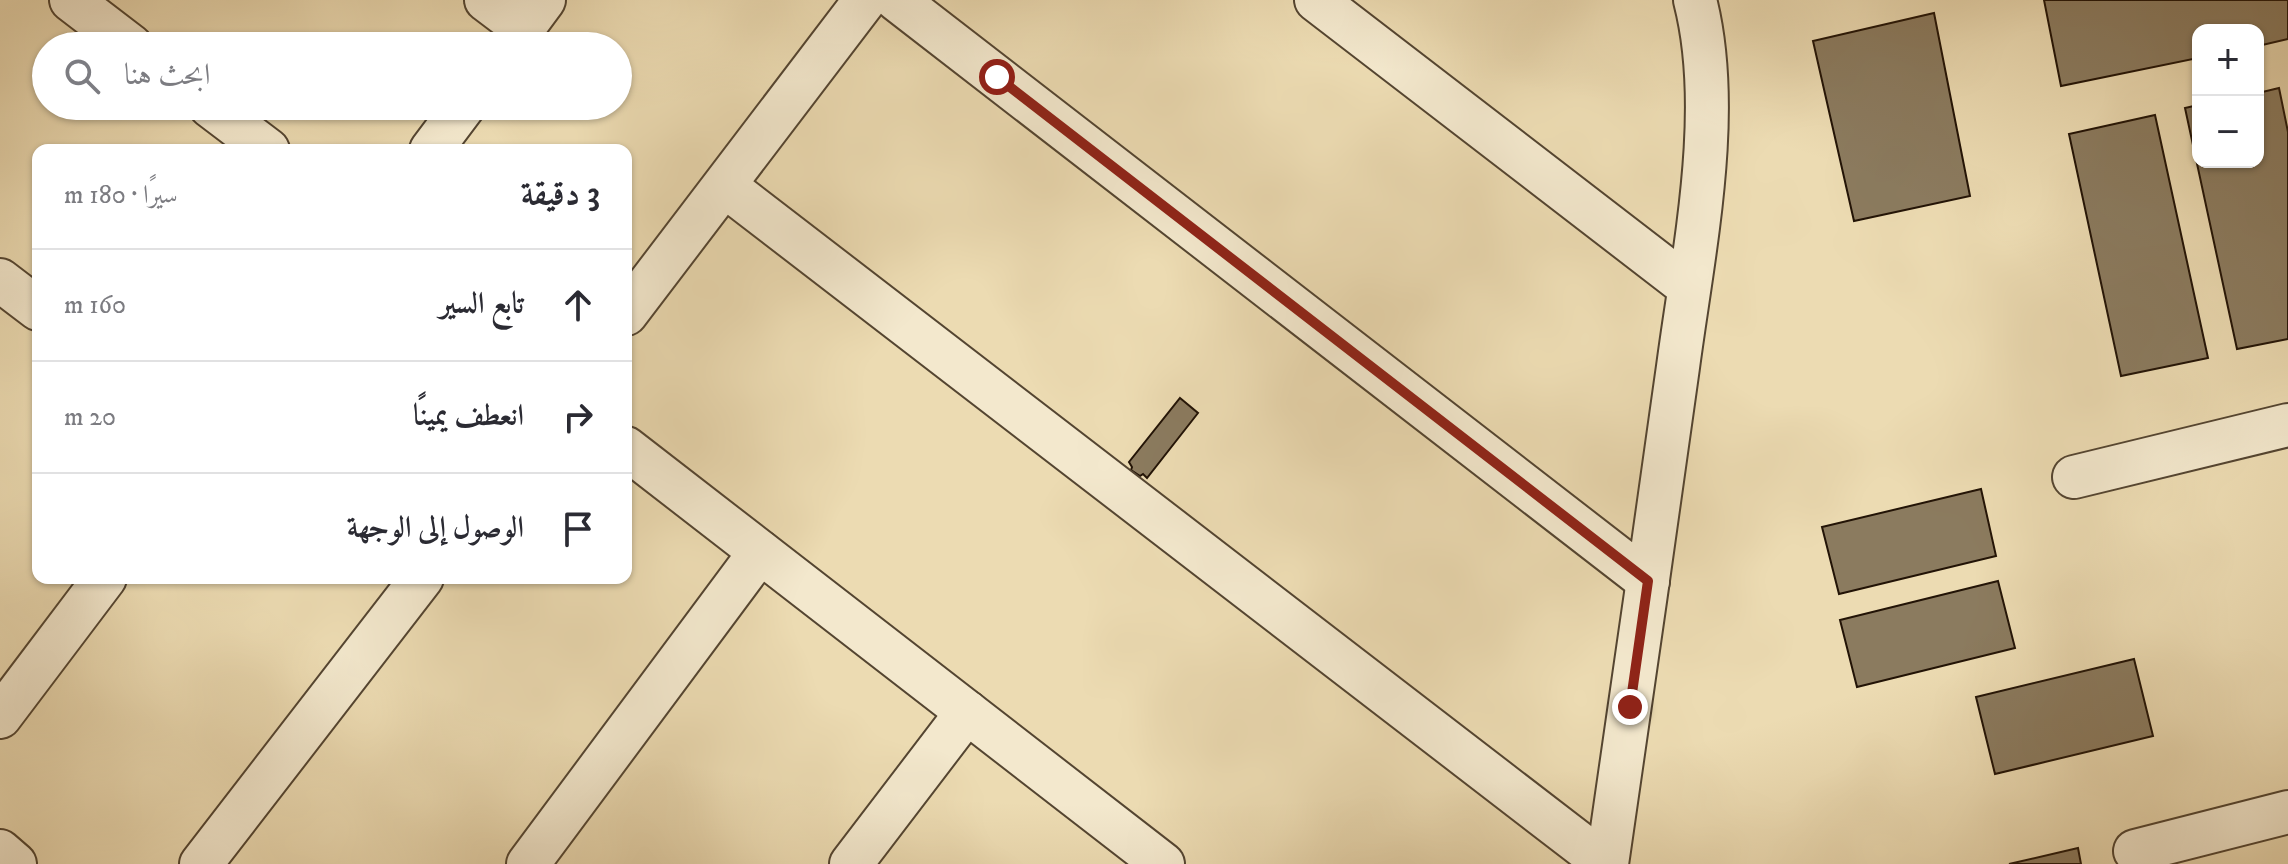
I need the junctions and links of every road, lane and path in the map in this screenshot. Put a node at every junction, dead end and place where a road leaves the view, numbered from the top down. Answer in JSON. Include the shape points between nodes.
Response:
{"nodes":[{"id":1,"x":71,"y":0,"type":"edge"},
{"id":2,"x":486,"y":0,"type":"edge"},
{"id":3,"x":865,"y":0,"type":"edge"},
{"id":4,"x":897,"y":0,"type":"edge"},
{"id":5,"x":1316,"y":0,"type":"edge"},
{"id":6,"x":1695,"y":0,"type":"edge"},
{"id":7,"x":526,"y":25,"type":"edge"},
{"id":8,"x":113,"y":32,"type":"edge"},
{"id":9,"x":228,"y":120,"type":"edge"},
{"id":10,"x":454,"y":120,"type":"edge"},
{"id":11,"x":260,"y":144,"type":"edge"},
{"id":12,"x":436,"y":144,"type":"edge"},
{"id":13,"x":725,"y":186,"type":"junction"},
{"id":14,"x":0,"y":280,"type":"edge"},
{"id":15,"x":1689,"y":287,"type":"junction"},
{"id":16,"x":32,"y":304,"type":"edge"},
{"id":17,"x":632,"y":306,"type":"edge"},
{"id":18,"x":2288,"y":425,"type":"edge"},
{"id":19,"x":632,"y":453,"type":"edge"},
{"id":20,"x":2074,"y":477,"type":"dead end"},
{"id":21,"x":760,"y":552,"type":"junction"},
{"id":22,"x":1648,"y":581,"type":"junction"},
{"id":23,"x":100,"y":584,"type":"edge"},
{"id":24,"x":405,"y":584,"type":"edge"},
{"id":25,"x":967,"y":712,"type":"junction"},
{"id":26,"x":0,"y":717,"type":"edge"},
{"id":27,"x":2288,"y":812,"type":"edge"},
{"id":28,"x":0,"y":851,"type":"edge"},
{"id":29,"x":2135,"y":851,"type":"dead end"},
{"id":30,"x":15,"y":864,"type":"edge"},
{"id":31,"x":201,"y":864,"type":"edge"},
{"id":32,"x":528,"y":864,"type":"edge"},
{"id":33,"x":851,"y":864,"type":"edge"},
{"id":34,"x":1163,"y":864,"type":"edge"},
{"id":35,"x":1606,"y":864,"type":"edge"}],
"edges":[{"from":1,"to":8,"type":"street"},
{"from":2,"to":7,"type":"street"},
{"from":3,"to":13,"type":"street"},
{"from":4,"to":22,"type":"street"},
{"from":5,"to":15,"type":"street"},
{"from":6,"to":15,"type":"street","via":[[1705,91],[1705,163]]},
{"from":9,"to":11,"type":"street"},
{"from":10,"to":12,"type":"street"},
{"from":13,"to":17,"type":"street"},
{"from":13,"to":35,"type":"street"},
{"from":14,"to":16,"type":"street"},
{"from":15,"to":22,"type":"street"},
{"from":18,"to":20,"type":"street"},
{"from":19,"to":21,"type":"street"},
{"from":21,"to":25,"type":"street"},
{"from":21,"to":32,"type":"street"},
{"from":22,"to":35,"type":"street"},
{"from":23,"to":26,"type":"street"},
{"from":24,"to":31,"type":"street"},
{"from":25,"to":33,"type":"street"},
{"from":25,"to":34,"type":"street"},
{"from":27,"to":29,"type":"street"},
{"from":28,"to":30,"type":"street"}]}
